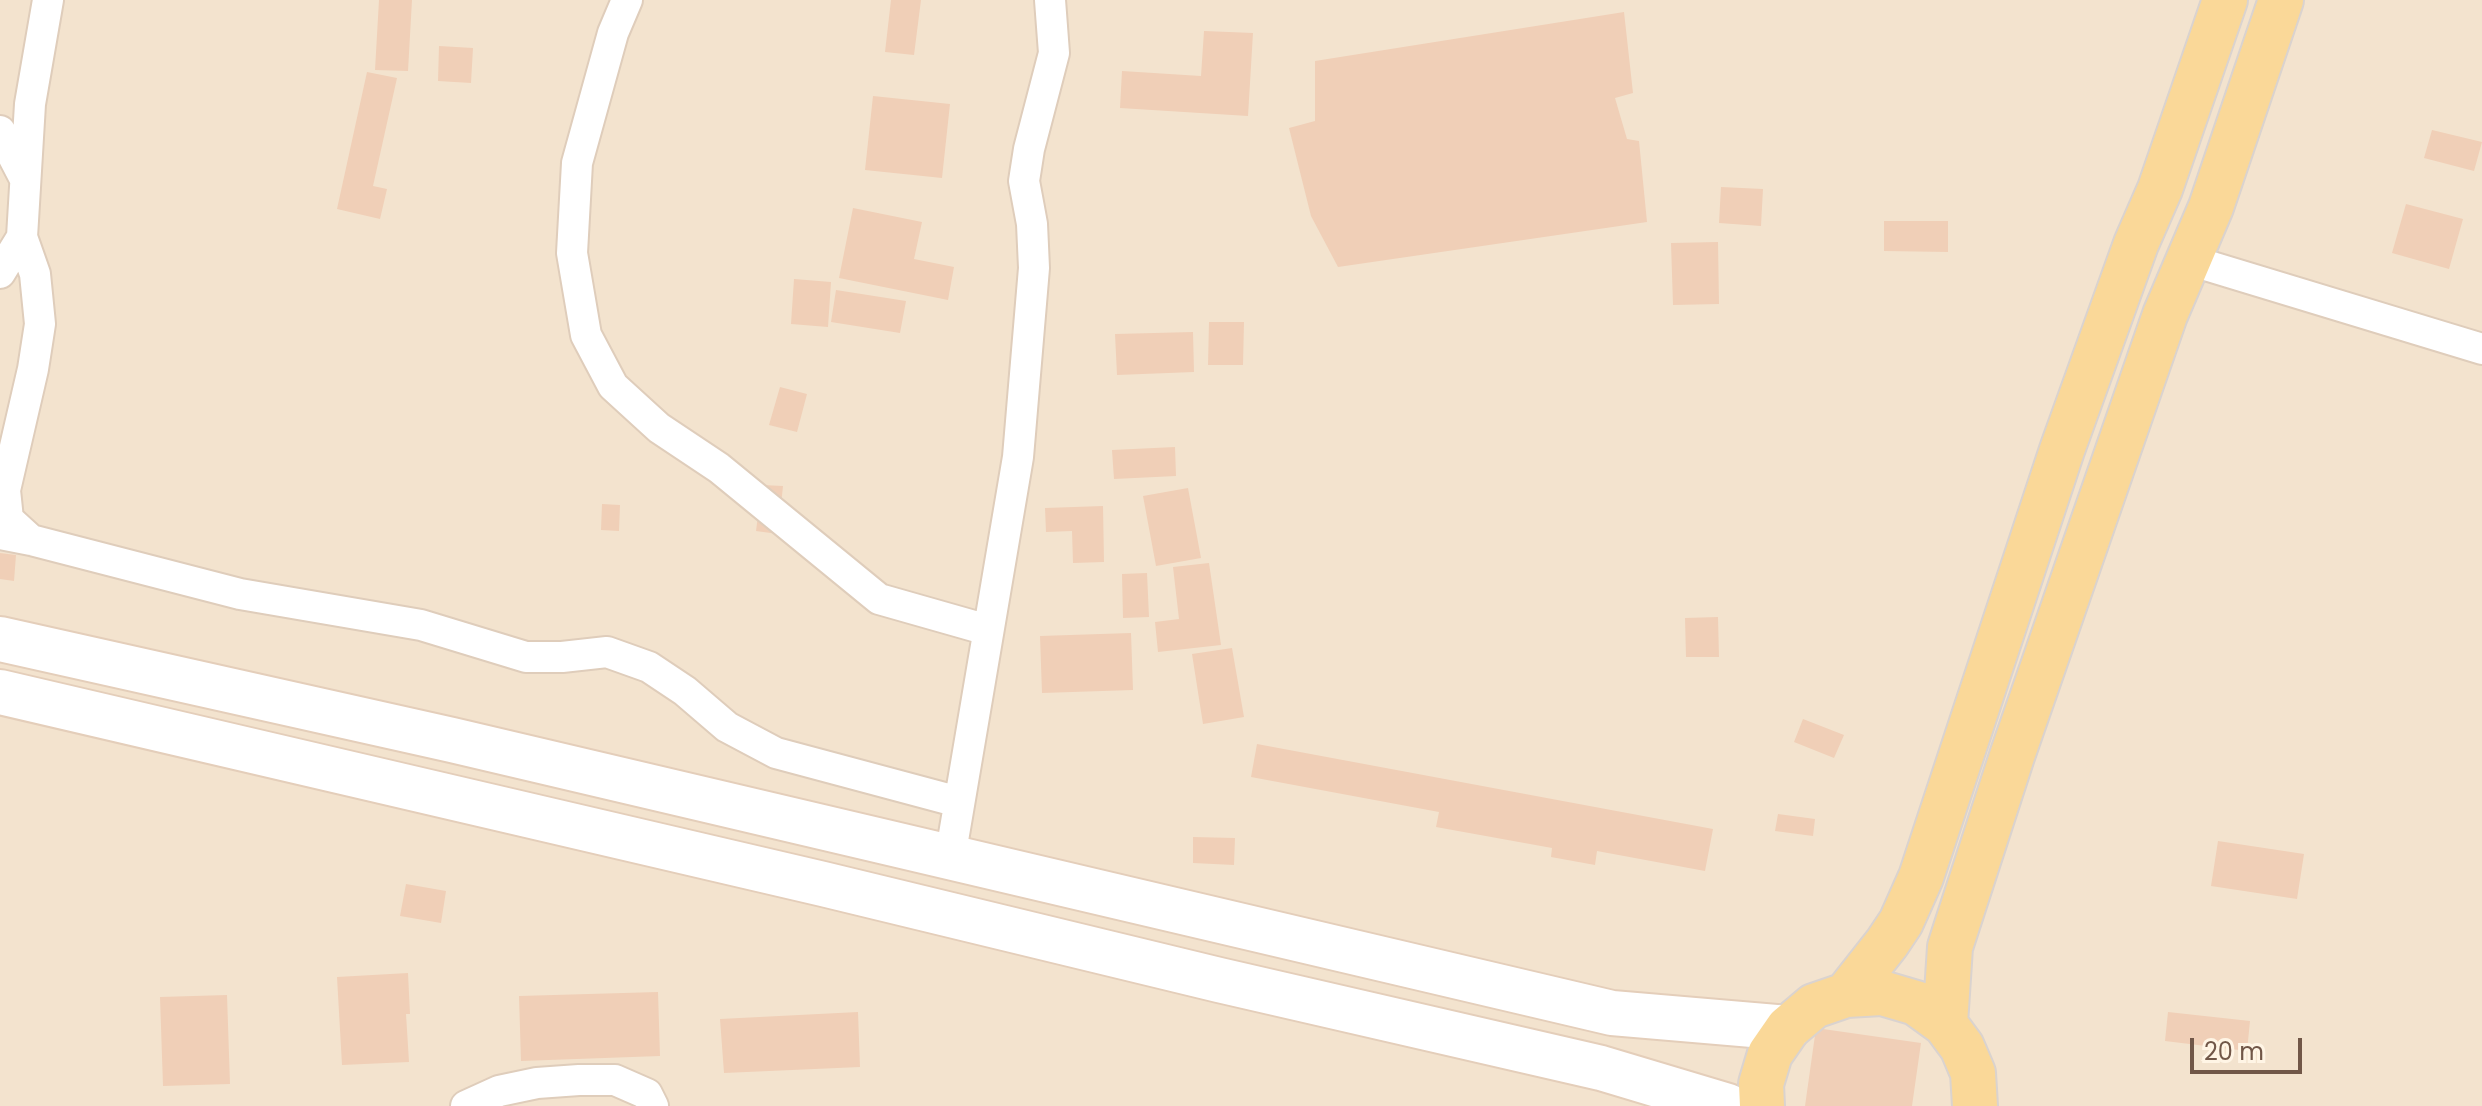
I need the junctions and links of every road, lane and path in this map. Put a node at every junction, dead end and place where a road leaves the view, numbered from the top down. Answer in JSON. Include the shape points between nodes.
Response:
{"nodes":[{"id":1,"x":48,"y":0,"type":"edge"},
{"id":2,"x":627,"y":0,"type":"edge"},
{"id":3,"x":1050,"y":0,"type":"edge"},
{"id":4,"x":2225,"y":0,"type":"edge"},
{"id":5,"x":2281,"y":0,"type":"edge"},
{"id":6,"x":0,"y":131,"type":"edge"},
{"id":7,"x":25,"y":181,"type":"junction"},
{"id":8,"x":22,"y":237,"type":"junction"},
{"id":9,"x":2189,"y":260,"type":"junction"},
{"id":10,"x":0,"y":273,"type":"edge"},
{"id":11,"x":2482,"y":349,"type":"edge"},
{"id":12,"x":0,"y":534,"type":"edge"},
{"id":13,"x":31,"y":540,"type":"junction"},
{"id":14,"x":988,"y":630,"type":"junction"},
{"id":15,"x":0,"y":639,"type":"edge"},
{"id":16,"x":0,"y":692,"type":"edge"},
{"id":17,"x":959,"y":802,"type":"junction"},
{"id":18,"x":950,"y":858,"type":"junction"},
{"id":19,"x":1846,"y":995,"type":"junction"},
{"id":20,"x":1945,"y":1024,"type":"junction"},
{"id":21,"x":1788,"y":1028,"type":"junction"},
{"id":22,"x":1977,"y":1105,"type":"edge"},
{"id":23,"x":466,"y":1106,"type":"edge"},
{"id":24,"x":653,"y":1106,"type":"edge"},
{"id":25,"x":1728,"y":1106,"type":"edge"},
{"id":26,"x":1762,"y":1106,"type":"edge"}],
"edges":[{"from":1,"to":7,"type":"street","via":[[30,104]]},
{"from":2,"to":14,"type":"street","via":[[577,163],[572,253],[586,335],[613,386],[659,428],[719,468],[879,599]]},
{"from":3,"to":14,"type":"street","via":[[1054,53],[1024,181],[1034,268],[1018,457]]},
{"from":4,"to":19,"type":"main road","via":[[2062,450],[1921,877],[1901,922]]},
{"from":5,"to":9,"type":"main road"},
{"from":6,"to":7,"type":"street"},
{"from":7,"to":8,"type":"street"},
{"from":8,"to":10,"type":"street"},
{"from":8,"to":13,"type":"street","via":[[35,274],[40,324],[5,490],[8,519]]},
{"from":9,"to":11,"type":"street"},
{"from":9,"to":20,"type":"main road","via":[[2165,315],[1950,947]]},
{"from":12,"to":13,"type":"street"},
{"from":13,"to":17,"type":"street","via":[[240,594],[421,625],[526,657],[607,652],[649,667],[727,727],[776,753]]},
{"from":14,"to":17,"type":"street"},
{"from":15,"to":18,"type":"main road"},
{"from":16,"to":25,"type":"main road","via":[[1601,1068]]},
{"from":17,"to":18,"type":"street"},
{"from":18,"to":21,"type":"main road","via":[[1612,1013]]},
{"from":19,"to":20,"type":"main road","via":[[1882,993],[1916,1003]]},
{"from":19,"to":21,"type":"main road","via":[[1814,1006]]},
{"from":20,"to":22,"type":"main road","via":[[1973,1073]]},
{"from":21,"to":26,"type":"main road","via":[[1770,1054],[1761,1084]]},
{"from":23,"to":24,"type":"street","via":[[499,1091],[579,1080],[615,1080],[647,1094]]}]}
